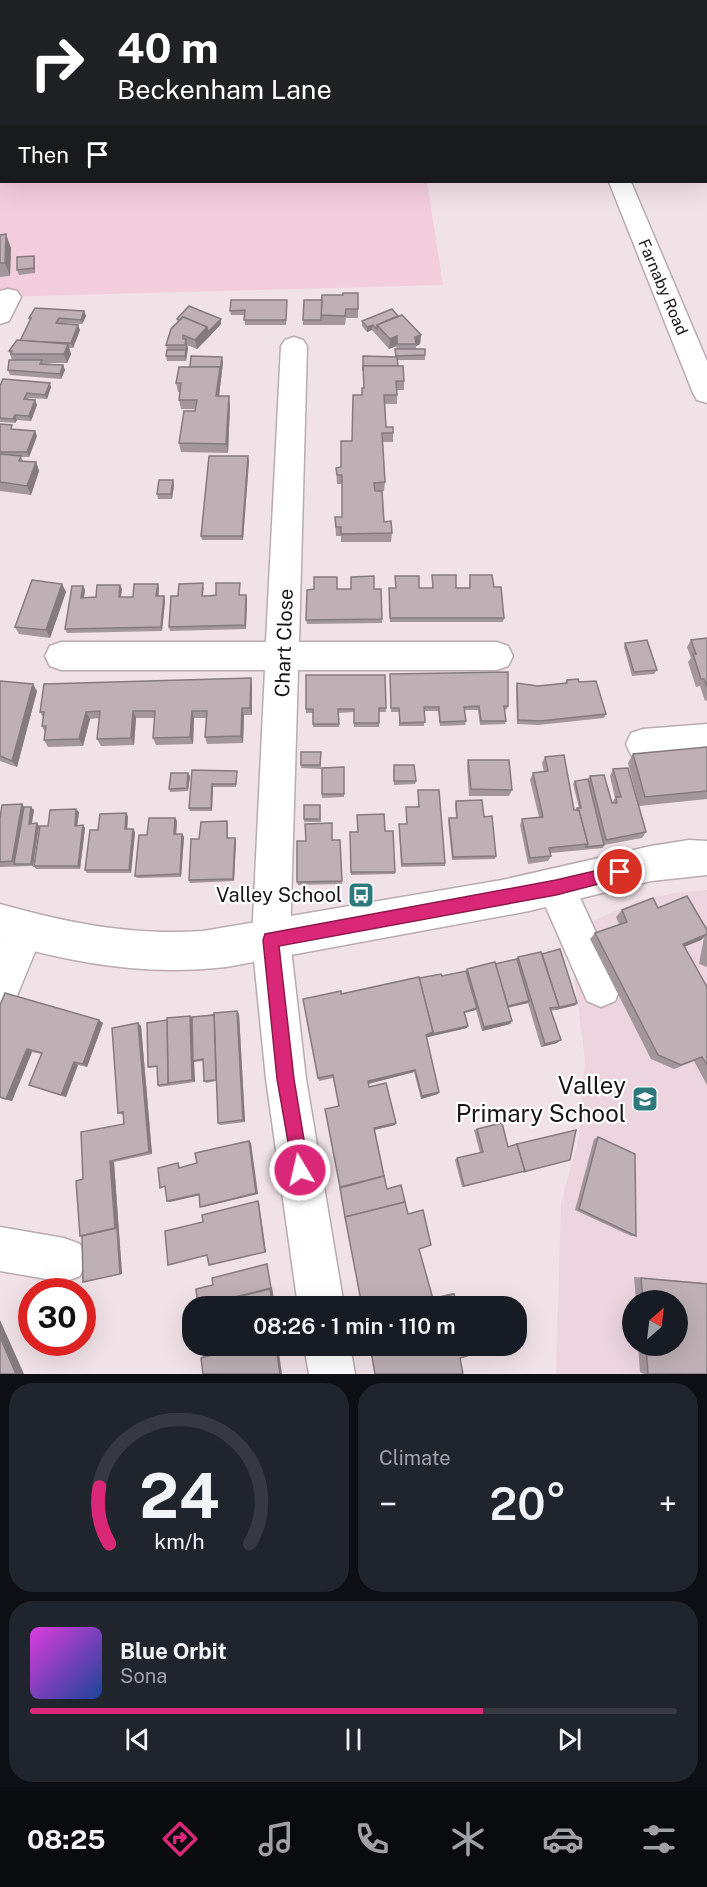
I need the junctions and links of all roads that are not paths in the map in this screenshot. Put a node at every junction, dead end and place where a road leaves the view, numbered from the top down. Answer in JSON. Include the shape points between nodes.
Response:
{"nodes":[{"id":1,"x":620,"y":183,"type":"edge"},
{"id":2,"x":294,"y":346,"type":"dead end"},
{"id":3,"x":707,"y":393,"type":"edge"},
{"id":4,"x":61,"y":656,"type":"dead end"},
{"id":5,"x":497,"y":656,"type":"dead end"},
{"id":6,"x":284,"y":657,"type":"junction"},
{"id":7,"x":707,"y":739,"type":"edge"},
{"id":8,"x":643,"y":744,"type":"dead end"},
{"id":9,"x":707,"y":858,"type":"edge"},
{"id":10,"x":556,"y":887,"type":"junction"},
{"id":11,"x":12,"y":927,"type":"edge"},
{"id":12,"x":271,"y":940,"type":"junction"},
{"id":13,"x":602,"y":987,"type":"dead end"},
{"id":14,"x":0,"y":989,"type":"edge"},
{"id":15,"x":0,"y":1248,"type":"edge"},
{"id":16,"x":64,"y":1260,"type":"dead end"},
{"id":17,"x":319,"y":1296,"type":"edge"},
{"id":18,"x":329,"y":1356,"type":"edge"},
{"id":19,"x":332,"y":1374,"type":"edge"}],
"edges":[{"from":1,"to":3,"type":"street","name":"Farnaby Road"},
{"from":2,"to":6,"type":"street","name":"Chart Close"},
{"from":4,"to":6,"type":"street"},
{"from":5,"to":6,"type":"street"},
{"from":6,"to":12,"type":"street","name":"Chart Close"},
{"from":7,"to":8,"type":"street"},
{"from":9,"to":10,"type":"street","via":[[662,862]]},
{"from":10,"to":12,"type":"street"},
{"from":10,"to":13,"type":"street"},
{"from":11,"to":12,"type":"street","via":[[105,947],[157,952]]},
{"from":11,"to":14,"type":"street"},
{"from":12,"to":17,"type":"street","name":"Chart Close","via":[[286,1079]]},
{"from":15,"to":16,"type":"street"},
{"from":18,"to":19,"type":"street"}]}
